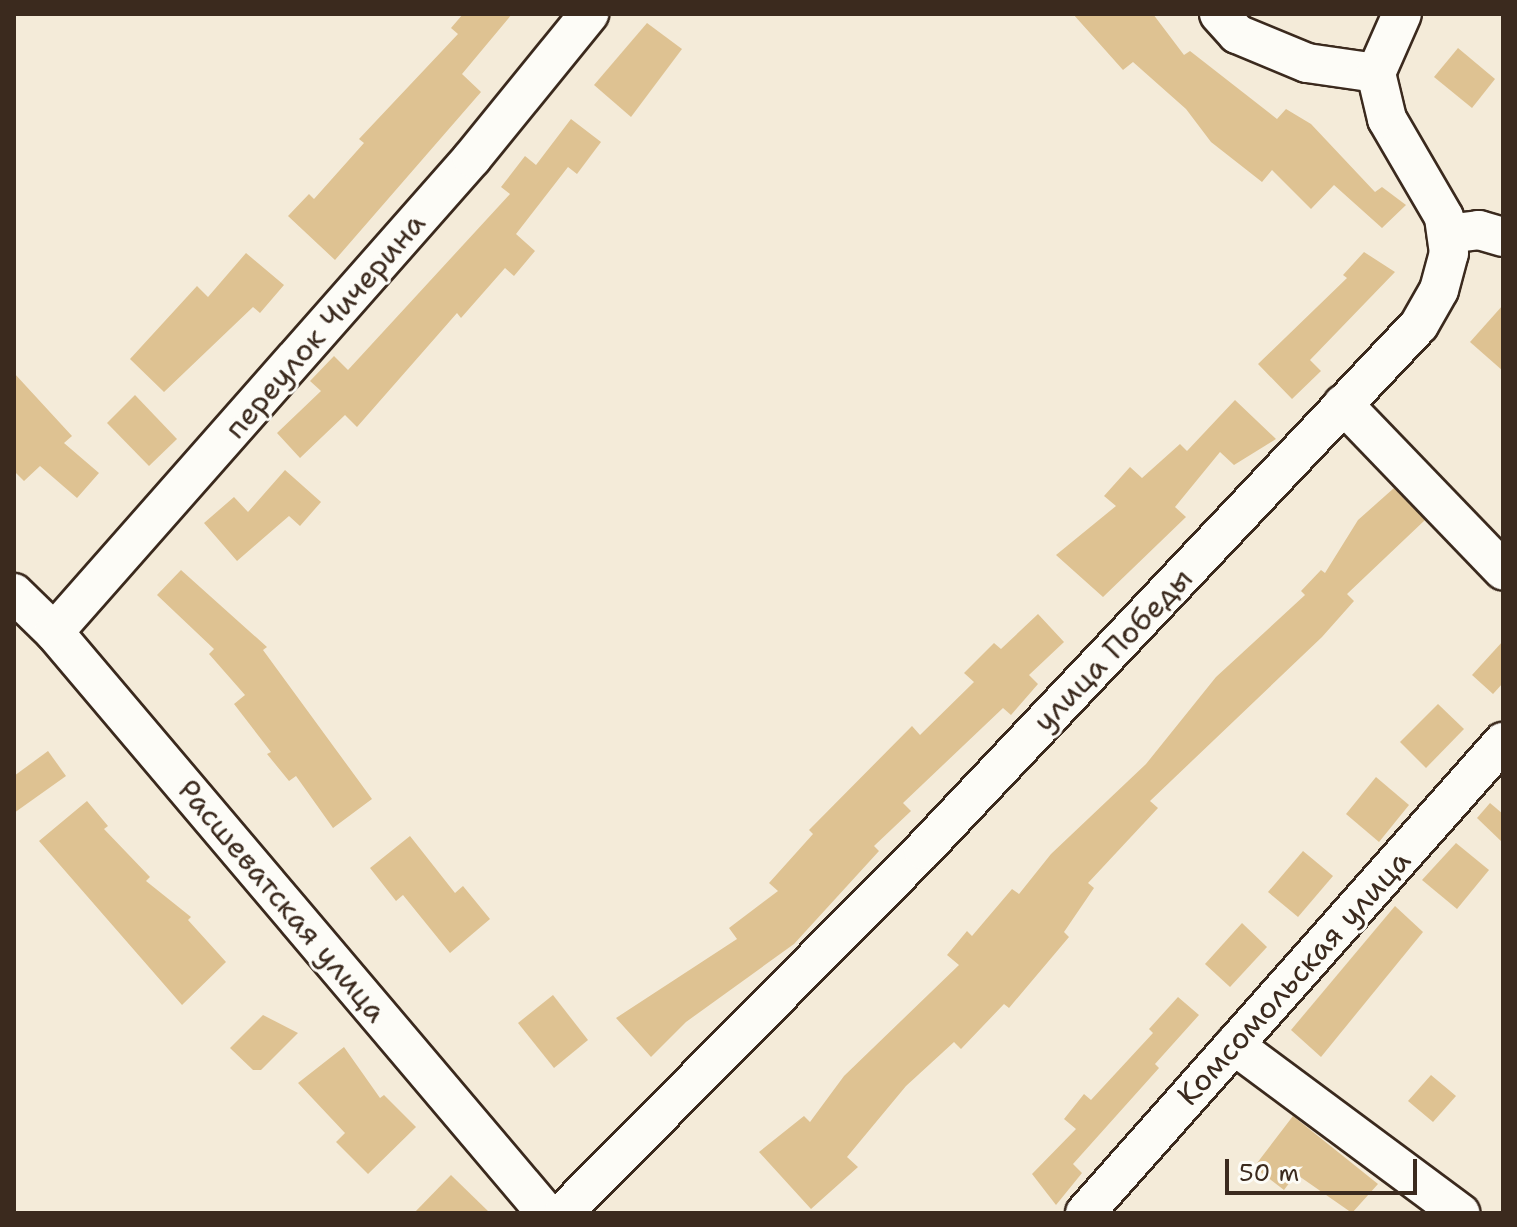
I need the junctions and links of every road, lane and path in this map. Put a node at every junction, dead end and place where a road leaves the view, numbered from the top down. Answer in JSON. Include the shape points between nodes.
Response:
{"nodes":[{"id":1,"x":589,"y":14,"type":"edge"},
{"id":2,"x":1219,"y":14,"type":"edge"},
{"id":3,"x":1402,"y":14,"type":"edge"},
{"id":4,"x":1376,"y":73,"type":"junction"},
{"id":5,"x":1447,"y":234,"type":"junction"},
{"id":6,"x":1503,"y":237,"type":"edge"},
{"id":7,"x":1343,"y":404,"type":"junction"},
{"id":8,"x":1503,"y":570,"type":"edge"},
{"id":9,"x":14,"y":593,"type":"edge"},
{"id":10,"x":54,"y":632,"type":"junction"},
{"id":11,"x":1503,"y":742,"type":"edge"},
{"id":12,"x":1234,"y":1045,"type":"junction"},
{"id":13,"x":546,"y":1213,"type":"edge"},
{"id":14,"x":563,"y":1213,"type":"edge"},
{"id":15,"x":1085,"y":1213,"type":"edge"},
{"id":16,"x":1460,"y":1213,"type":"edge"}],
"edges":[{"from":1,"to":10,"type":"street","name":"переулок Чичерина","via":[[472,158]]},
{"from":2,"to":4,"type":"street","via":[[1237,34],[1307,63]]},
{"from":3,"to":4,"type":"street"},
{"from":4,"to":5,"type":"street","name":"улица Победы","via":[[1387,119],[1444,217]]},
{"from":5,"to":6,"type":"street","via":[[1479,230]]},
{"from":5,"to":7,"type":"street","name":"улица Победы","via":[[1449,253],[1439,290],[1419,325]]},
{"from":7,"to":8,"type":"street"},
{"from":7,"to":14,"type":"street","name":"улица Победы","via":[[923,850]]},
{"from":9,"to":10,"type":"street","name":"Расшеватская улица"},
{"from":10,"to":13,"type":"street","name":"Расшеватская улица"},
{"from":11,"to":12,"type":"street","name":"Комсомольская улица"},
{"from":12,"to":15,"type":"street","name":"Комсомольская улица"},
{"from":12,"to":16,"type":"street"}]}
